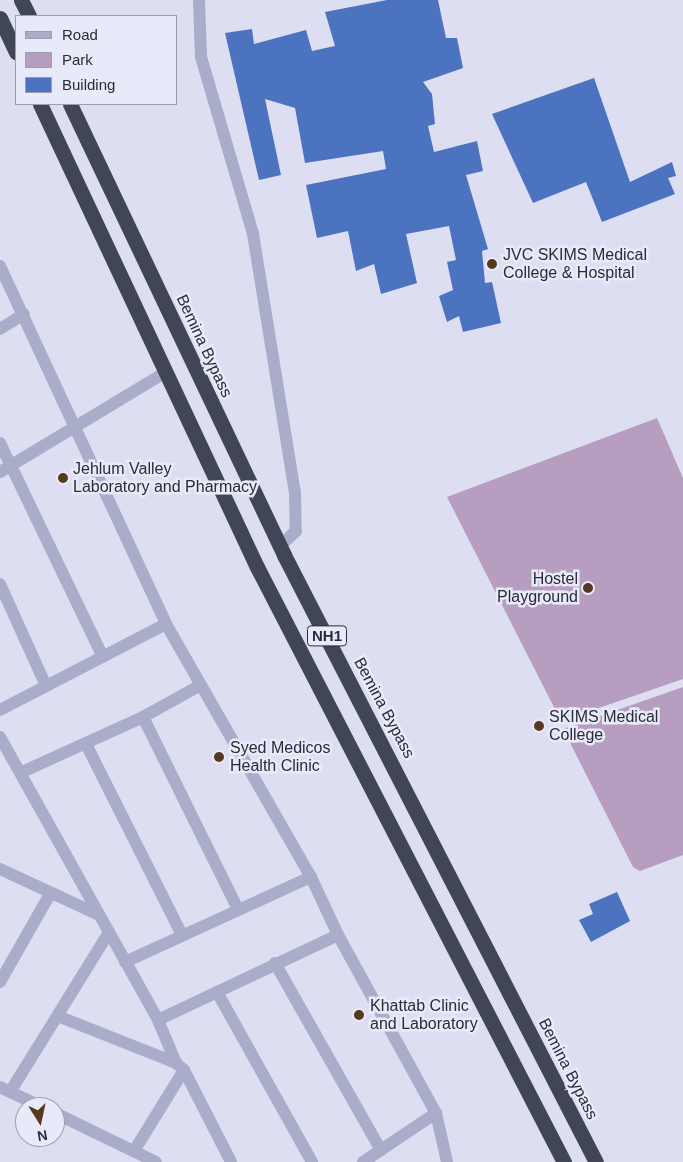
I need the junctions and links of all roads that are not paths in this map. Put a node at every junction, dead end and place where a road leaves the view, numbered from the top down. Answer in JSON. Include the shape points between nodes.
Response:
{"nodes":[{"id":1,"x":21,"y":0,"type":"edge"},
{"id":2,"x":198,"y":0,"type":"edge"},
{"id":3,"x":28,"y":15,"type":"edge"},
{"id":4,"x":0,"y":18,"type":"edge"},
{"id":5,"x":15,"y":51,"type":"edge"},
{"id":6,"x":40,"y":105,"type":"edge"},
{"id":7,"x":70,"y":105,"type":"edge"},
{"id":8,"x":0,"y":266,"type":"edge"},
{"id":9,"x":24,"y":314,"type":"junction"},
{"id":10,"x":0,"y":329,"type":"edge"},
{"id":11,"x":166,"y":372,"type":"junction"},
{"id":12,"x":73,"y":428,"type":"junction"},
{"id":13,"x":0,"y":443,"type":"edge"},
{"id":14,"x":13,"y":464,"type":"junction"},
{"id":15,"x":0,"y":472,"type":"edge"},
{"id":16,"x":280,"y":546,"type":"junction"},
{"id":17,"x":0,"y":584,"type":"edge"},
{"id":18,"x":166,"y":624,"type":"junction"},
{"id":19,"x":103,"y":657,"type":"junction"},
{"id":20,"x":201,"y":685,"type":"junction"},
{"id":21,"x":46,"y":686,"type":"junction"},
{"id":22,"x":0,"y":710,"type":"edge"},
{"id":23,"x":143,"y":717,"type":"junction"},
{"id":24,"x":0,"y":736,"type":"edge"},
{"id":25,"x":86,"y":744,"type":"junction"},
{"id":26,"x":4,"y":752,"type":"edge"},
{"id":27,"x":22,"y":772,"type":"junction"},
{"id":28,"x":0,"y":869,"type":"edge"},
{"id":29,"x":311,"y":877,"type":"junction"},
{"id":30,"x":50,"y":894,"type":"junction"},
{"id":31,"x":238,"y":908,"type":"junction"},
{"id":32,"x":98,"y":914,"type":"junction"},
{"id":33,"x":108,"y":934,"type":"junction"},
{"id":34,"x":182,"y":935,"type":"junction"},
{"id":35,"x":338,"y":935,"type":"junction"},
{"id":36,"x":125,"y":962,"type":"junction"},
{"id":37,"x":276,"y":964,"type":"junction"},
{"id":38,"x":0,"y":982,"type":"edge"},
{"id":39,"x":217,"y":992,"type":"junction"},
{"id":40,"x":60,"y":1017,"type":"junction"},
{"id":41,"x":158,"y":1020,"type":"junction"},
{"id":42,"x":180,"y":1066,"type":"junction"},
{"id":43,"x":5,"y":1089,"type":"edge"},
{"id":44,"x":21,"y":1097,"type":"edge"},
{"id":45,"x":436,"y":1113,"type":"junction"},
{"id":46,"x":65,"y":1118,"type":"edge"},
{"id":47,"x":381,"y":1150,"type":"junction"},
{"id":48,"x":134,"y":1151,"type":"junction"},
{"id":49,"x":156,"y":1162,"type":"edge"},
{"id":50,"x":231,"y":1162,"type":"edge"},
{"id":51,"x":312,"y":1162,"type":"edge"},
{"id":52,"x":363,"y":1162,"type":"edge"},
{"id":53,"x":447,"y":1162,"type":"edge"},
{"id":54,"x":564,"y":1162,"type":"edge"},
{"id":55,"x":596,"y":1162,"type":"edge"}],
"edges":[{"from":1,"to":3,"type":"highway"},
{"from":2,"to":16,"type":"street","via":[[201,57],[253,234],[294,492],[296,531]]},
{"from":4,"to":5,"type":"highway"},
{"from":6,"to":11,"type":"highway","number":"NH1"},
{"from":7,"to":16,"type":"highway","name":"Bemina Bypass","number":"NH1"},
{"from":8,"to":9,"type":"street"},
{"from":9,"to":10,"type":"street"},
{"from":9,"to":12,"type":"street"},
{"from":11,"to":12,"type":"street"},
{"from":11,"to":54,"type":"highway","number":"NH1","via":[[257,567]]},
{"from":12,"to":14,"type":"street"},
{"from":12,"to":18,"type":"street"},
{"from":13,"to":14,"type":"street"},
{"from":14,"to":15,"type":"street"},
{"from":14,"to":19,"type":"street"},
{"from":16,"to":55,"type":"highway","name":"Bemina Bypass","number":"NH1"},
{"from":17,"to":21,"type":"street"},
{"from":18,"to":19,"type":"street"},
{"from":18,"to":20,"type":"street"},
{"from":19,"to":21,"type":"street"},
{"from":20,"to":23,"type":"street"},
{"from":20,"to":29,"type":"street"},
{"from":21,"to":22,"type":"street"},
{"from":23,"to":25,"type":"street"},
{"from":23,"to":31,"type":"street"},
{"from":24,"to":26,"type":"street"},
{"from":25,"to":27,"type":"street"},
{"from":25,"to":34,"type":"street"},
{"from":26,"to":27,"type":"street"},
{"from":27,"to":32,"type":"street"},
{"from":28,"to":30,"type":"street"},
{"from":29,"to":31,"type":"street"},
{"from":29,"to":35,"type":"street"},
{"from":30,"to":32,"type":"street"},
{"from":30,"to":38,"type":"street"},
{"from":31,"to":34,"type":"street"},
{"from":32,"to":33,"type":"street"},
{"from":33,"to":36,"type":"street"},
{"from":33,"to":40,"type":"street"},
{"from":34,"to":36,"type":"street"},
{"from":35,"to":37,"type":"street"},
{"from":35,"to":45,"type":"street"},
{"from":36,"to":41,"type":"street"},
{"from":37,"to":39,"type":"street"},
{"from":37,"to":47,"type":"street"},
{"from":39,"to":41,"type":"street"},
{"from":39,"to":51,"type":"street"},
{"from":40,"to":42,"type":"street"},
{"from":40,"to":43,"type":"street"},
{"from":41,"to":42,"type":"street"},
{"from":42,"to":48,"type":"street"},
{"from":42,"to":50,"type":"street"},
{"from":43,"to":44,"type":"street"},
{"from":45,"to":47,"type":"street"},
{"from":45,"to":53,"type":"street"},
{"from":46,"to":48,"type":"street"},
{"from":47,"to":52,"type":"street"},
{"from":48,"to":49,"type":"street"}]}
